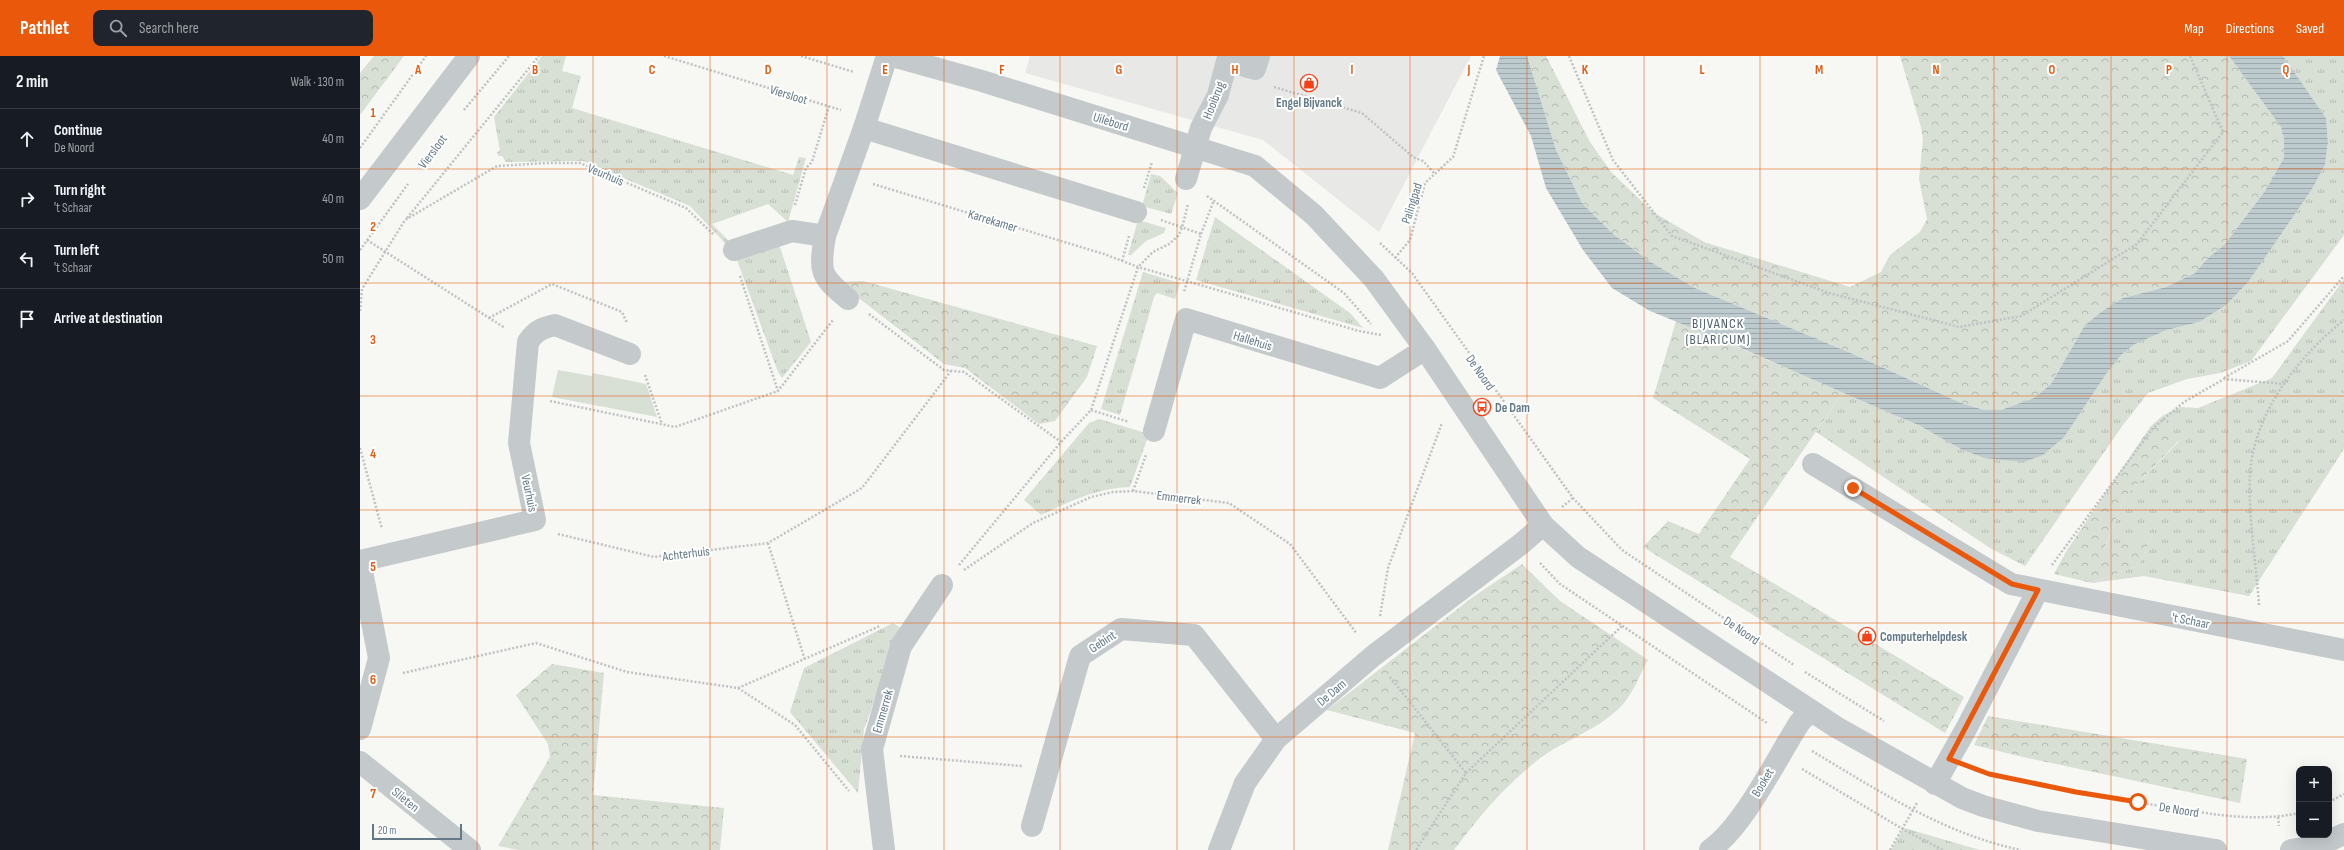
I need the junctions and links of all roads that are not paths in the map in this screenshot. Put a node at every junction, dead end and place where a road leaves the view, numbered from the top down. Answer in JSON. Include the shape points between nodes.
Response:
{"nodes":[{"id":1,"x":469,"y":56,"type":"edge"},
{"id":2,"x":887,"y":56,"type":"edge"},
{"id":3,"x":892,"y":56,"type":"edge"},
{"id":4,"x":1259,"y":56,"type":"edge"},
{"id":5,"x":866,"y":123,"type":"junction"},
{"id":6,"x":1195,"y":148,"type":"junction"},
{"id":7,"x":1193,"y":190,"type":"road end"},
{"id":8,"x":360,"y":199,"type":"edge"},
{"id":9,"x":1136,"y":212,"type":"dead end"},
{"id":10,"x":824,"y":236,"type":"junction"},
{"id":11,"x":726,"y":246,"type":"road end"},
{"id":12,"x":848,"y":299,"type":"road end"},
{"id":13,"x":1425,"y":349,"type":"junction"},
{"id":14,"x":630,"y":354,"type":"dead end"},
{"id":15,"x":1154,"y":430,"type":"road end"},
{"id":16,"x":1813,"y":464,"type":"dead end"},
{"id":17,"x":1543,"y":525,"type":"junction"},
{"id":18,"x":360,"y":561,"type":"edge"},
{"id":19,"x":942,"y":585,"type":"road end"},
{"id":20,"x":2038,"y":590,"type":"junction"},
{"id":21,"x":2344,"y":650,"type":"edge"},
{"id":22,"x":1811,"y":711,"type":"junction"},
{"id":23,"x":360,"y":729,"type":"edge"},
{"id":24,"x":1276,"y":739,"type":"junction"},
{"id":25,"x":360,"y":762,"type":"edge"},
{"id":26,"x":1935,"y":784,"type":"junction"},
{"id":27,"x":1032,"y":826,"type":"dead end"},
{"id":28,"x":2344,"y":834,"type":"edge"},
{"id":29,"x":470,"y":850,"type":"edge"},
{"id":30,"x":884,"y":850,"type":"edge"},
{"id":31,"x":1219,"y":850,"type":"edge"},
{"id":32,"x":1710,"y":850,"type":"edge"},
{"id":33,"x":2216,"y":850,"type":"edge"},
{"id":34,"x":2292,"y":850,"type":"edge"}],
"edges":[{"from":1,"to":8,"type":"street"},
{"from":2,"to":5,"type":"street"},
{"from":3,"to":6,"type":"street","name":"Uilebord","via":[[982,81]]},
{"from":4,"to":6,"type":"street","name":"Hooibrug","via":[[1255,69],[1227,61],[1218,95],[1201,128]]},
{"from":5,"to":9,"type":"street"},
{"from":5,"to":10,"type":"street"},
{"from":6,"to":7,"type":"street","name":"Hooibrug"},
{"from":6,"to":13,"type":"street","name":"Uilebord","via":[[1255,166],[1314,215],[1374,280]]},
{"from":10,"to":11,"type":"street","via":[[792,231]]},
{"from":10,"to":12,"type":"street","via":[[821,269],[830,284]]},
{"from":13,"to":15,"type":"street","name":"Hallehuis","via":[[1380,378],[1186,319]]},
{"from":13,"to":17,"type":"street"},
{"from":14,"to":18,"type":"street","name":"Veurhuis","via":[[555,325],[542,328],[532,335],[528,342],[519,443],[535,520]]},
{"from":16,"to":20,"type":"street","name":"'t Schaar","via":[[2012,584]]},
{"from":17,"to":22,"type":"street","via":[[1578,557]]},
{"from":17,"to":24,"type":"street","name":"De Dam","via":[[1522,544],[1373,656]]},
{"from":18,"to":23,"type":"street","via":[[379,658]]},
{"from":19,"to":30,"type":"street","name":"Emmerrek","via":[[901,646],[872,749]]},
{"from":20,"to":21,"type":"street","name":"'t Schaar"},
{"from":20,"to":26,"type":"street"},
{"from":22,"to":26,"type":"street"},
{"from":22,"to":32,"type":"street","name":"Booket","via":[[1800,722],[1740,818],[1725,837]]},
{"from":24,"to":27,"type":"street","name":"Gebint","via":[[1194,635],[1121,629],[1080,656]]},
{"from":24,"to":31,"type":"street","name":"De Dam","via":[[1244,783]]},
{"from":25,"to":29,"type":"street","name":"Slieten"},
{"from":26,"to":33,"type":"street","via":[[1983,806],[2038,821]]},
{"from":28,"to":34,"type":"street","via":[[2320,845]]}]}
